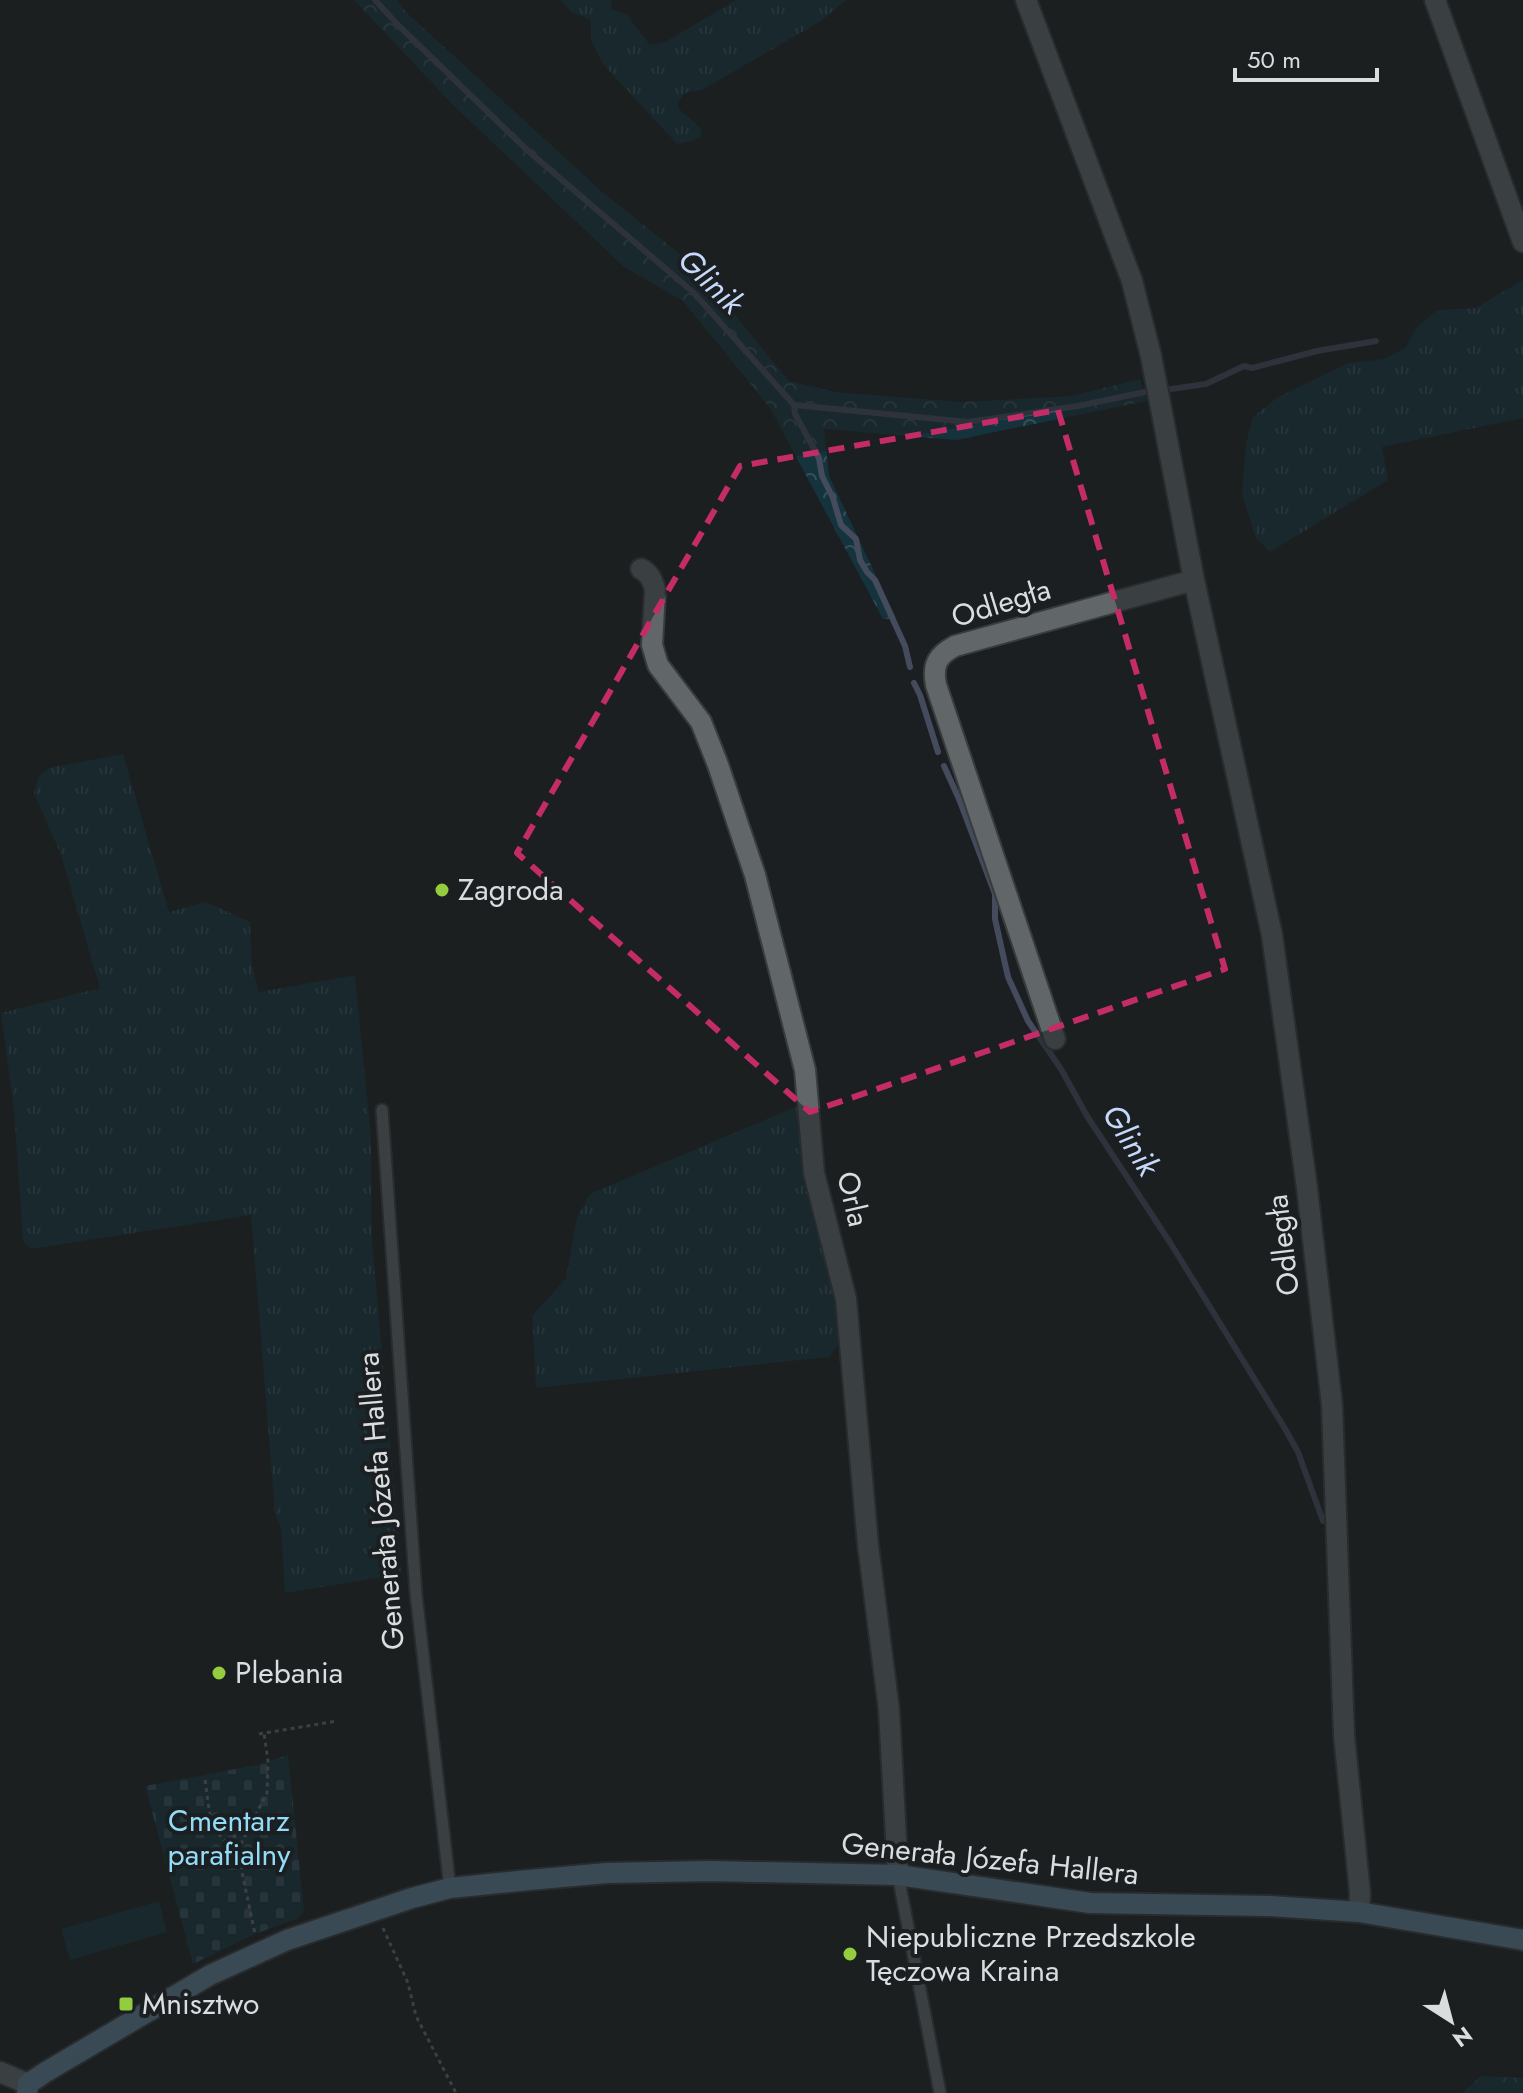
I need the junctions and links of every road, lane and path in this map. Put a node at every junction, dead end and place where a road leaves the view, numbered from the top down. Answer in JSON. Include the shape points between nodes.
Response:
{"nodes":[{"id":1,"x":1026,"y":0,"type":"edge"},
{"id":2,"x":1435,"y":0,"type":"edge"},
{"id":3,"x":1523,"y":242,"type":"edge"},
{"id":4,"x":641,"y":569,"type":"dead end"},
{"id":5,"x":1194,"y":580,"type":"junction"},
{"id":6,"x":1055,"y":1039,"type":"dead end"},
{"id":7,"x":382,"y":1110,"type":"dead end"},
{"id":8,"x":337,"y":1721,"type":"dead end"},
{"id":9,"x":205,"y":1780,"type":"dead end"},
{"id":10,"x":234,"y":1834,"type":"dead end"},
{"id":11,"x":238,"y":1850,"type":"junction"},
{"id":12,"x":898,"y":1875,"type":"junction"},
{"id":13,"x":450,"y":1888,"type":"junction"},
{"id":14,"x":375,"y":1910,"type":"junction"},
{"id":15,"x":1359,"y":1912,"type":"junction"},
{"id":16,"x":255,"y":1934,"type":"dead end"},
{"id":17,"x":1523,"y":1940,"type":"edge"},
{"id":18,"x":0,"y":2072,"type":"edge"},
{"id":19,"x":27,"y":2088,"type":"edge"},
{"id":20,"x":456,"y":2093,"type":"edge"},
{"id":21,"x":940,"y":2093,"type":"edge"}],
"edges":[{"from":1,"to":5,"type":"street","name":"Odległa","via":[[1132,281]]},
{"from":2,"to":3,"type":"street"},
{"from":4,"to":12,"type":"street","name":"Orla","via":[[655,590],[654,654],[701,722],[718,765],[755,875],[805,1070],[814,1173],[846,1299],[889,1710]]},
{"from":5,"to":6,"type":"street","name":"Odległa","via":[[955,646],[941,654],[933,673]]},
{"from":5,"to":15,"type":"street","name":"Odległa","via":[[1272,935],[1307,1188],[1332,1405],[1344,1735]]},
{"from":7,"to":13,"type":"lane","name":"Generała Józefa Hallera","via":[[416,1594]]},
{"from":8,"to":11,"type":"path","via":[[261,1733],[268,1761],[267,1793]]},
{"from":9,"to":11,"type":"path","via":[[212,1826]]},
{"from":10,"to":11,"type":"path"},
{"from":11,"to":16,"type":"path"},
{"from":12,"to":13,"type":"street","name":"Generała Józefa Hallera","via":[[607,1873]]},
{"from":12,"to":15,"type":"street","name":"Generała Józefa Hallera","via":[[1090,1903]]},
{"from":12,"to":21,"type":"lane"},
{"from":13,"to":14,"type":"street","name":"Generała Józefa Hallera"},
{"from":14,"to":19,"type":"street","name":"Generała Józefa Hallera","via":[[287,1940],[210,1975]]},
{"from":14,"to":20,"type":"path","via":[[408,1983],[416,2016]]},
{"from":15,"to":17,"type":"street","name":"Generała Józefa Hallera"},
{"from":18,"to":19,"type":"street","name":"Generała Józefa Hallera"}]}
